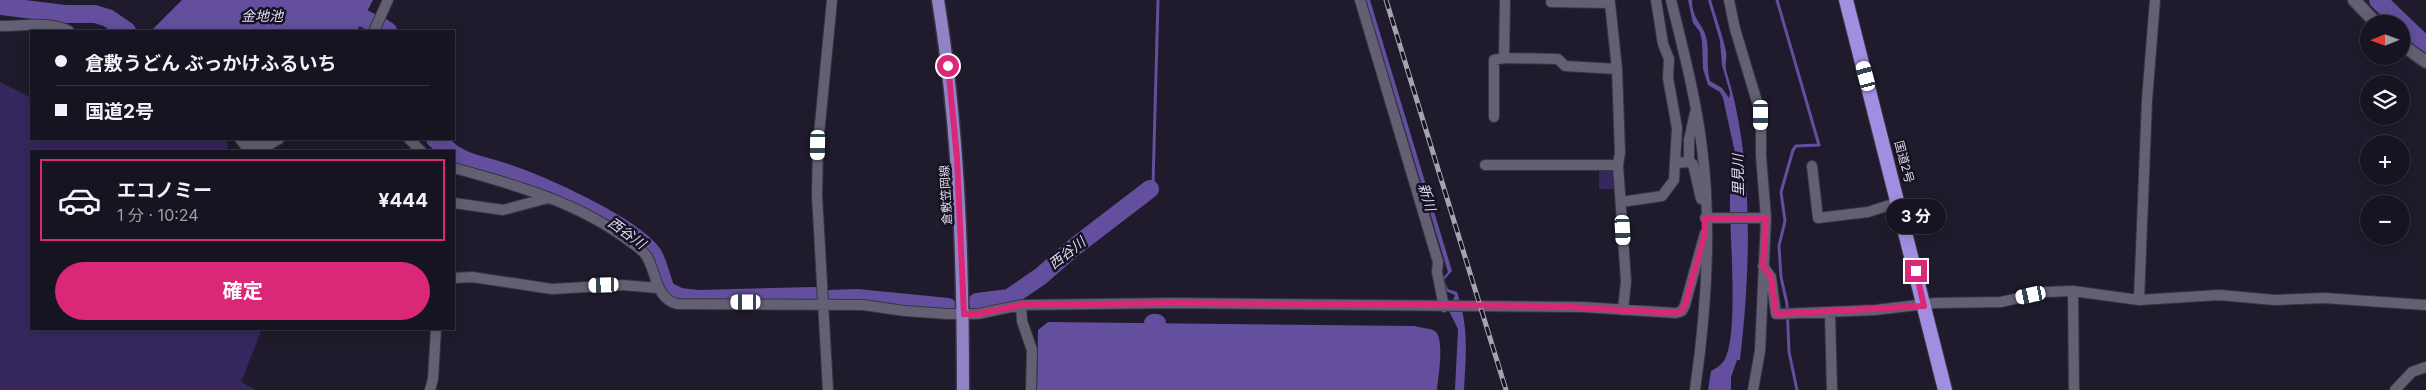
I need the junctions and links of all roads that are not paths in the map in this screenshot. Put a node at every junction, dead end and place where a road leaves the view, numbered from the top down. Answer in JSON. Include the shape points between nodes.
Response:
{"nodes":[{"id":1,"x":388,"y":0,"type":"edge"},
{"id":2,"x":832,"y":0,"type":"edge"},
{"id":3,"x":938,"y":0,"type":"edge"},
{"id":4,"x":1360,"y":0,"type":"edge"},
{"id":5,"x":1505,"y":0,"type":"edge"},
{"id":6,"x":1656,"y":0,"type":"edge"},
{"id":7,"x":1670,"y":0,"type":"edge"},
{"id":8,"x":1729,"y":0,"type":"edge"},
{"id":9,"x":1846,"y":0,"type":"edge"},
{"id":10,"x":2154,"y":0,"type":"edge"},
{"id":11,"x":2354,"y":0,"type":"edge"},
{"id":12,"x":1551,"y":2,"type":"dead end"},
{"id":13,"x":2368,"y":15,"type":"edge"},
{"id":14,"x":0,"y":26,"type":"edge"},
{"id":15,"x":67,"y":30,"type":"edge"},
{"id":16,"x":374,"y":30,"type":"edge"},
{"id":17,"x":2410,"y":50,"type":"edge"},
{"id":18,"x":1504,"y":58,"type":"junction"},
{"id":19,"x":2426,"y":62,"type":"edge"},
{"id":20,"x":1617,"y":69,"type":"junction"},
{"id":21,"x":1696,"y":111,"type":"junction"},
{"id":22,"x":1494,"y":117,"type":"dead end"},
{"id":23,"x":242,"y":140,"type":"edge"},
{"id":24,"x":245,"y":140,"type":"edge"},
{"id":25,"x":277,"y":140,"type":"edge"},
{"id":26,"x":410,"y":140,"type":"edge"},
{"id":27,"x":254,"y":150,"type":"edge"},
{"id":28,"x":420,"y":150,"type":"edge"},
{"id":29,"x":1689,"y":162,"type":"junction"},
{"id":30,"x":1676,"y":163,"type":"junction"},
{"id":31,"x":1485,"y":165,"type":"dead end"},
{"id":32,"x":1618,"y":165,"type":"junction"},
{"id":33,"x":1812,"y":166,"type":"dead end"},
{"id":34,"x":455,"y":168,"type":"edge"},
{"id":35,"x":548,"y":198,"type":"junction"},
{"id":36,"x":1620,"y":202,"type":"junction"},
{"id":37,"x":1899,"y":202,"type":"junction"},
{"id":38,"x":455,"y":203,"type":"edge"},
{"id":39,"x":1706,"y":215,"type":"junction"},
{"id":40,"x":1762,"y":218,"type":"junction"},
{"id":41,"x":1705,"y":233,"type":"junction"},
{"id":42,"x":1763,"y":266,"type":"junction"},
{"id":43,"x":455,"y":278,"type":"edge"},
{"id":44,"x":658,"y":288,"type":"junction"},
{"id":45,"x":2073,"y":291,"type":"junction"},
{"id":46,"x":2140,"y":300,"type":"junction"},
{"id":47,"x":823,"y":305,"type":"junction"},
{"id":48,"x":1021,"y":305,"type":"junction"},
{"id":49,"x":2426,"y":305,"type":"edge"},
{"id":50,"x":1924,"y":306,"type":"junction"},
{"id":51,"x":1444,"y":307,"type":"junction"},
{"id":52,"x":1623,"y":310,"type":"junction"},
{"id":53,"x":1830,"y":313,"type":"junction"},
{"id":54,"x":964,"y":314,"type":"junction"},
{"id":55,"x":436,"y":330,"type":"edge"},
{"id":56,"x":2426,"y":367,"type":"edge"},
{"id":57,"x":430,"y":390,"type":"edge"},
{"id":58,"x":828,"y":390,"type":"edge"},
{"id":59,"x":963,"y":390,"type":"edge"},
{"id":60,"x":1031,"y":390,"type":"edge"},
{"id":61,"x":1695,"y":390,"type":"edge"},
{"id":62,"x":1753,"y":390,"type":"edge"},
{"id":63,"x":1832,"y":390,"type":"edge"},
{"id":64,"x":1945,"y":390,"type":"edge"},
{"id":65,"x":2074,"y":390,"type":"edge"},
{"id":66,"x":2395,"y":390,"type":"edge"}],
"edges":[{"from":1,"to":16,"type":"street"},
{"from":2,"to":47,"type":"street","via":[[818,145],[817,195]]},
{"from":3,"to":54,"type":"main road","name":"倉敷笠岡線","via":[[953,102]]},
{"from":4,"to":51,"type":"street","via":[[1438,262]]},
{"from":5,"to":18,"type":"street"},
{"from":6,"to":30,"type":"street","via":[[1663,44],[1669,59],[1668,78],[1678,128]]},
{"from":7,"to":21,"type":"street"},
{"from":8,"to":40,"type":"street","via":[[1761,115]]},
{"from":9,"to":37,"type":"highway","name":"国道2号"},
{"from":10,"to":46,"type":"street"},
{"from":11,"to":13,"type":"main road"},
{"from":12,"to":20,"type":"street","via":[[1610,3]]},
{"from":14,"to":15,"type":"street","via":[[31,25]]},
{"from":17,"to":19,"type":"main road"},
{"from":18,"to":20,"type":"street","via":[[1558,59],[1565,66]]},
{"from":18,"to":22,"type":"street","via":[[1494,60]]},
{"from":20,"to":32,"type":"street"},
{"from":21,"to":29,"type":"street","via":[[1690,133]]},
{"from":21,"to":39,"type":"street","via":[[1702,147]]},
{"from":23,"to":27,"type":"street","via":[[247,148]]},
{"from":24,"to":25,"type":"street","via":[[267,146]]},
{"from":26,"to":28,"type":"street"},
{"from":29,"to":30,"type":"street"},
{"from":29,"to":39,"type":"street","via":[[1693,164]]},
{"from":30,"to":36,"type":"street","via":[[1674,180],[1662,196]]},
{"from":31,"to":32,"type":"street"},
{"from":32,"to":36,"type":"street"},
{"from":33,"to":37,"type":"street","via":[[1818,218],[1868,212]]},
{"from":34,"to":35,"type":"street"},
{"from":35,"to":38,"type":"street","via":[[503,210]]},
{"from":35,"to":44,"type":"street","via":[[594,219],[632,242],[647,257]]},
{"from":36,"to":52,"type":"street","via":[[1626,281]]},
{"from":37,"to":50,"type":"highway","name":"国道2号"},
{"from":39,"to":40,"type":"street"},
{"from":39,"to":41,"type":"street"},
{"from":40,"to":42,"type":"street"},
{"from":41,"to":52,"type":"street","via":[[1682,311]]},
{"from":41,"to":61,"type":"street","via":[[1704,319]]},
{"from":42,"to":53,"type":"street","via":[[1771,277],[1776,314]]},
{"from":42,"to":62,"type":"street","via":[[1760,351]]},
{"from":43,"to":44,"type":"street","via":[[472,277],[552,289],[622,285]]},
{"from":44,"to":47,"type":"street","via":[[668,301],[677,304]]},
{"from":45,"to":46,"type":"street"},
{"from":45,"to":50,"type":"street","via":[[2046,292],[2001,302]]},
{"from":45,"to":65,"type":"street"},
{"from":46,"to":49,"type":"street","via":[[2220,294],[2275,300],[2324,298]]},
{"from":47,"to":54,"type":"street","via":[[863,305]]},
{"from":47,"to":58,"type":"street"},
{"from":48,"to":51,"type":"street","via":[[1173,303]]},
{"from":48,"to":54,"type":"street"},
{"from":48,"to":60,"type":"street","via":[[1022,321],[1032,350]]},
{"from":50,"to":53,"type":"street"},
{"from":50,"to":64,"type":"highway","name":"国道2号"},
{"from":51,"to":52,"type":"street","via":[[1479,305]]},
{"from":53,"to":63,"type":"street"},
{"from":54,"to":59,"type":"main road","name":"倉敷笠岡線"},
{"from":55,"to":57,"type":"street"},
{"from":56,"to":66,"type":"street","via":[[2412,372]]}]}
